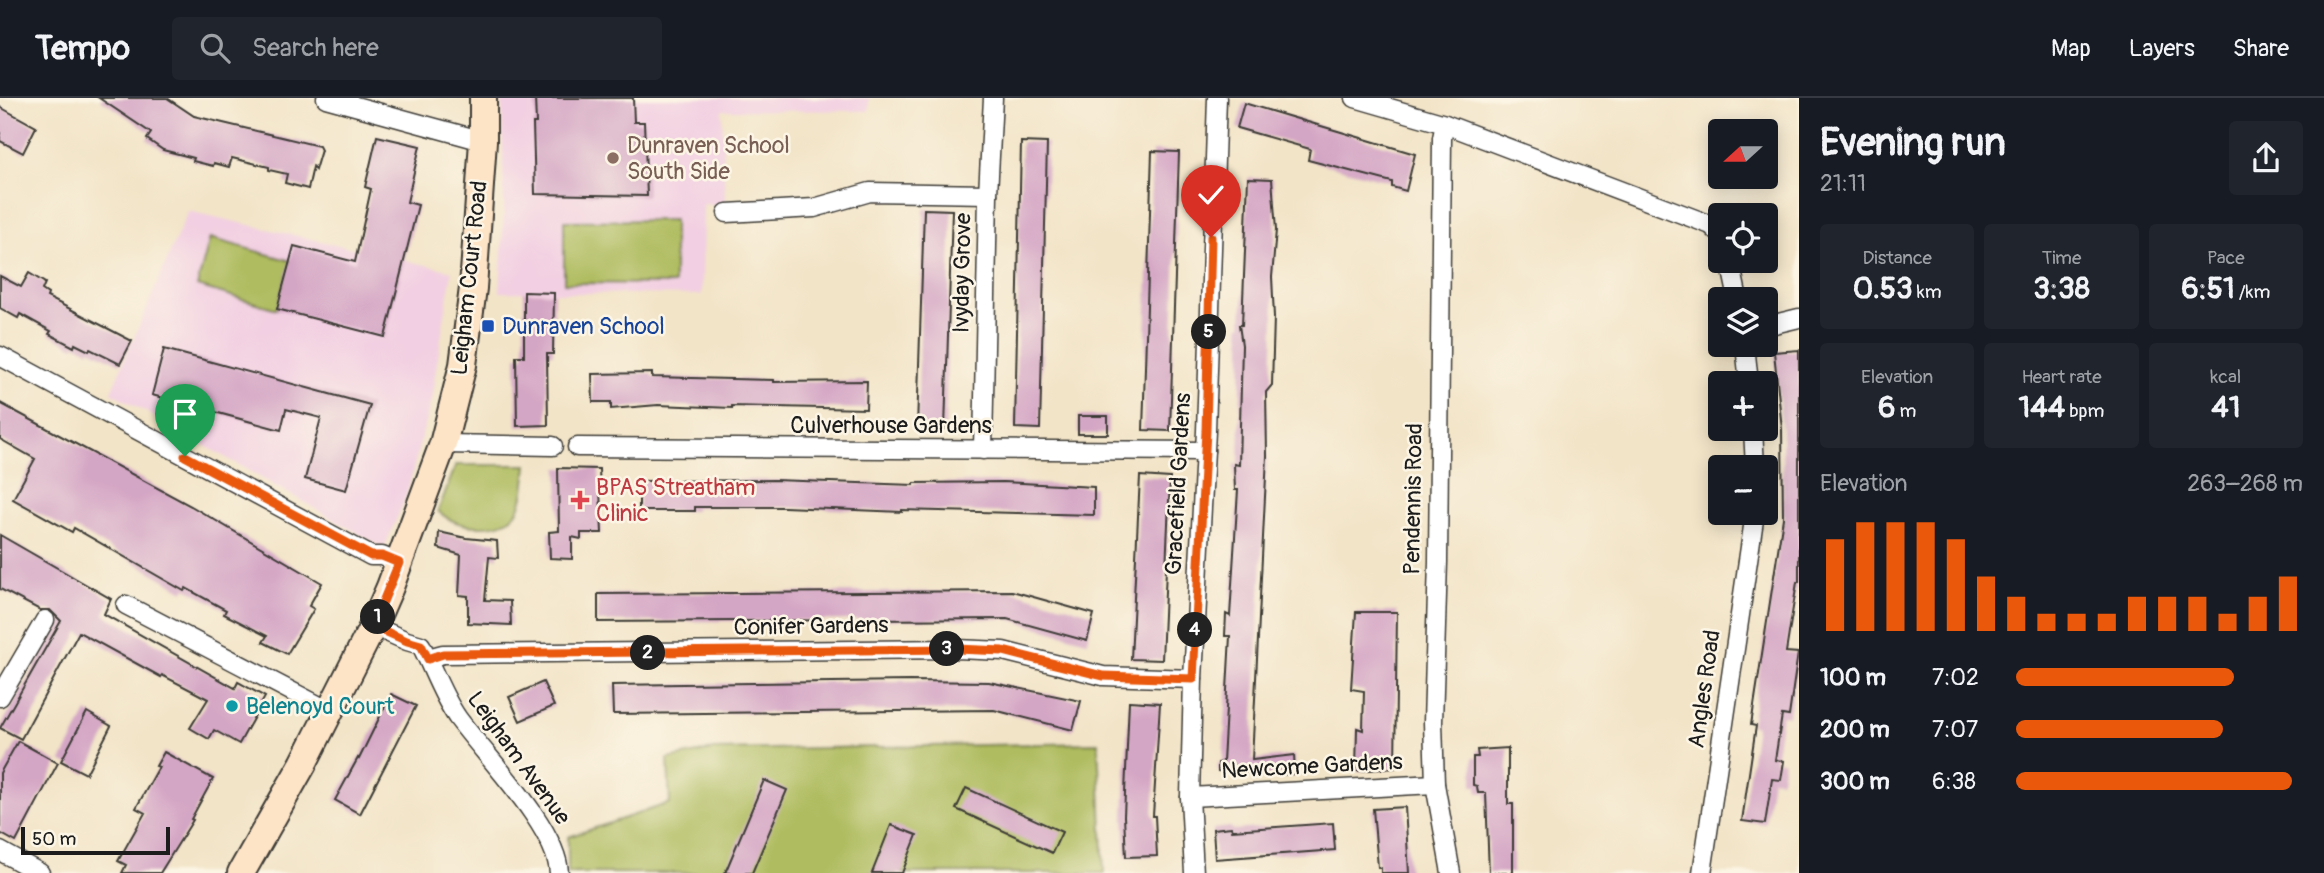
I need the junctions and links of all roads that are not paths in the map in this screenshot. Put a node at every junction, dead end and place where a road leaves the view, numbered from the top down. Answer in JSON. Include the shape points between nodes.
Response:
{"nodes":[{"id":1,"x":326,"y":98,"type":"edge"},
{"id":2,"x":483,"y":98,"type":"edge"},
{"id":3,"x":993,"y":98,"type":"edge"},
{"id":4,"x":1217,"y":98,"type":"edge"},
{"id":5,"x":1355,"y":98,"type":"edge"},
{"id":6,"x":1445,"y":124,"type":"junction"},
{"id":7,"x":483,"y":141,"type":"junction"},
{"id":8,"x":988,"y":194,"type":"junction"},
{"id":9,"x":727,"y":213,"type":"dead end"},
{"id":10,"x":1708,"y":224,"type":"edge"},
{"id":11,"x":1799,"y":318,"type":"edge"},
{"id":12,"x":1778,"y":323,"type":"edge"},
{"id":13,"x":0,"y":356,"type":"edge"},
{"id":14,"x":443,"y":444,"type":"junction"},
{"id":15,"x":553,"y":446,"type":"dead end"},
{"id":16,"x":577,"y":447,"type":"dead end"},
{"id":17,"x":983,"y":450,"type":"junction"},
{"id":18,"x":1205,"y":451,"type":"junction"},
{"id":19,"x":1753,"y":525,"type":"edge"},
{"id":20,"x":399,"y":563,"type":"junction"},
{"id":21,"x":125,"y":605,"type":"dead end"},
{"id":22,"x":45,"y":620,"type":"dead end"},
{"id":23,"x":373,"y":626,"type":"junction"},
{"id":24,"x":425,"y":652,"type":"junction"},
{"id":25,"x":1193,"y":679,"type":"junction"},
{"id":26,"x":0,"y":697,"type":"edge"},
{"id":27,"x":331,"y":712,"type":"junction"},
{"id":28,"x":1435,"y":784,"type":"junction"},
{"id":29,"x":1190,"y":797,"type":"junction"},
{"id":30,"x":0,"y":851,"type":"edge"},
{"id":31,"x":40,"y":873,"type":"edge"},
{"id":32,"x":241,"y":873,"type":"edge"},
{"id":33,"x":559,"y":873,"type":"edge"},
{"id":34,"x":1194,"y":873,"type":"edge"},
{"id":35,"x":1451,"y":873,"type":"edge"},
{"id":36,"x":1702,"y":873,"type":"edge"}],
"edges":[{"from":1,"to":7,"type":"street"},
{"from":2,"to":7,"type":"street","name":"Leigham Court Road"},
{"from":3,"to":8,"type":"street","name":"Ivyday Grove"},
{"from":4,"to":18,"type":"street","name":"Gracefield Gardens"},
{"from":5,"to":6,"type":"street"},
{"from":6,"to":10,"type":"street"},
{"from":6,"to":28,"type":"street","name":"Pendennis Road"},
{"from":7,"to":14,"type":"street","name":"Leigham Court Road","via":[[465,352]]},
{"from":8,"to":9,"type":"street","via":[[870,191],[814,208]]},
{"from":8,"to":17,"type":"street","name":"Ivyday Grove"},
{"from":11,"to":12,"type":"street"},
{"from":13,"to":20,"type":"street","via":[[371,556]]},
{"from":14,"to":15,"type":"street"},
{"from":14,"to":20,"type":"street","name":"Leigham Court Road"},
{"from":16,"to":17,"type":"street","name":"Culverhouse Gardens"},
{"from":17,"to":18,"type":"street","name":"Culverhouse Gardens"},
{"from":18,"to":25,"type":"street","name":"Gracefield Gardens"},
{"from":19,"to":36,"type":"street","name":"Angles Road"},
{"from":20,"to":23,"type":"street","name":"Leigham Court Road"},
{"from":21,"to":27,"type":"street"},
{"from":22,"to":26,"type":"street"},
{"from":23,"to":24,"type":"street"},
{"from":23,"to":27,"type":"street","name":"Leigham Court Road"},
{"from":24,"to":25,"type":"street","name":"Conifer Gardens","via":[[957,649],[1003,651],[1103,676]]},
{"from":24,"to":33,"type":"street","name":"Leigham Avenue","via":[[456,715],[538,821],[553,847]]},
{"from":25,"to":29,"type":"street","name":"Gracefield Gardens"},
{"from":27,"to":32,"type":"street","name":"Leigham Court Road"},
{"from":28,"to":29,"type":"street","name":"Newcome Gardens"},
{"from":28,"to":35,"type":"street","name":"Pendennis Road"},
{"from":29,"to":34,"type":"street","name":"Gracefield Gardens"},
{"from":30,"to":31,"type":"street"}]}
